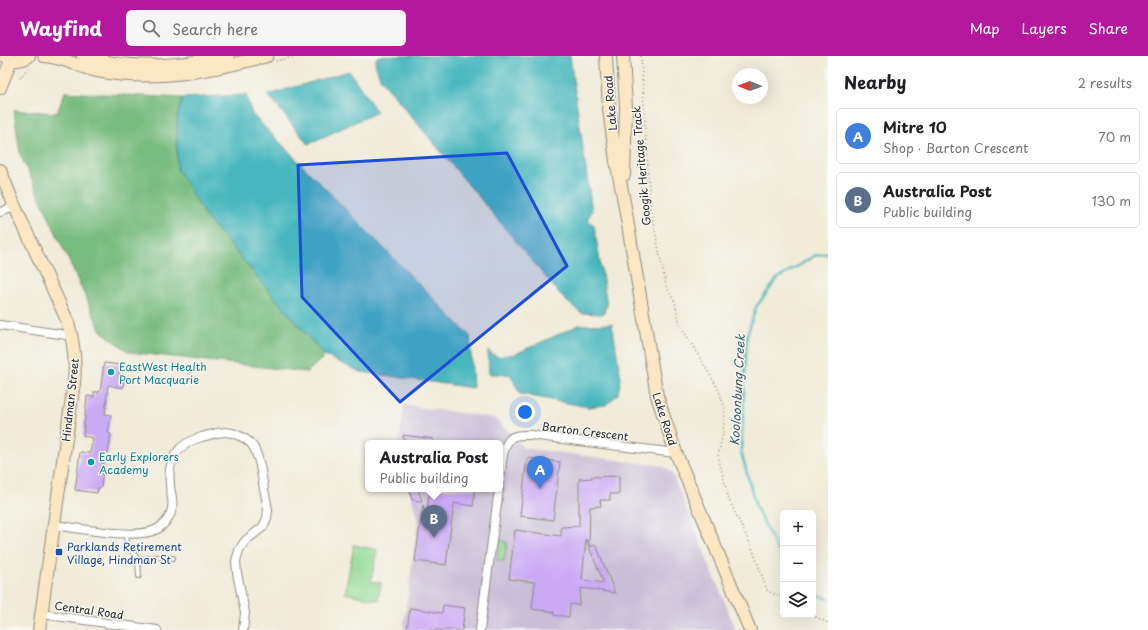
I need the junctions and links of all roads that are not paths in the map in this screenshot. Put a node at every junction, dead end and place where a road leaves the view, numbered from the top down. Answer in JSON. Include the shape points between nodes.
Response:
{"nodes":[{"id":1,"x":31,"y":56,"type":"edge"},
{"id":2,"x":44,"y":56,"type":"edge"},
{"id":3,"x":83,"y":56,"type":"edge"},
{"id":4,"x":228,"y":56,"type":"edge"},
{"id":5,"x":267,"y":56,"type":"edge"},
{"id":6,"x":606,"y":56,"type":"edge"},
{"id":7,"x":623,"y":56,"type":"edge"},
{"id":8,"x":8,"y":58,"type":"edge"},
{"id":9,"x":0,"y":88,"type":"edge"},
{"id":10,"x":0,"y":170,"type":"edge"},
{"id":11,"x":623,"y":196,"type":"junction"},
{"id":12,"x":15,"y":207,"type":"junction"},
{"id":13,"x":0,"y":212,"type":"edge"},
{"id":14,"x":0,"y":325,"type":"edge"},
{"id":15,"x":72,"y":336,"type":"junction"},
{"id":16,"x":676,"y":453,"type":"junction"},
{"id":17,"x":503,"y":457,"type":"edge"},
{"id":18,"x":499,"y":492,"type":"edge"},
{"id":19,"x":54,"y":525,"type":"junction"},
{"id":20,"x":126,"y":533,"type":"junction"},
{"id":21,"x":173,"y":558,"type":"dead end"},
{"id":22,"x":138,"y":560,"type":"junction"},
{"id":23,"x":139,"y":576,"type":"dead end"},
{"id":24,"x":41,"y":614,"type":"junction"},
{"id":25,"x":131,"y":628,"type":"edge"},
{"id":26,"x":39,"y":630,"type":"edge"},
{"id":27,"x":157,"y":630,"type":"edge"},
{"id":28,"x":243,"y":630,"type":"edge"},
{"id":29,"x":480,"y":630,"type":"edge"},
{"id":30,"x":750,"y":630,"type":"edge"}],
"edges":[{"from":1,"to":8,"type":"main road","via":[[20,60]]},
{"from":2,"to":5,"type":"main road","via":[[97,71],[140,76],[197,73]]},
{"from":3,"to":4,"type":"main road","via":[[141,66],[183,64]]},
{"from":6,"to":11,"type":"main road","name":"Lake Road","via":[[609,109]]},
{"from":7,"to":11,"type":"main road","name":"Lake Road","via":[[626,107]]},
{"from":8,"to":9,"type":"main road"},
{"from":10,"to":12,"type":"main road","name":"Hindman Street"},
{"from":11,"to":16,"type":"main road","name":"Lake Road","via":[[656,396]]},
{"from":12,"to":13,"type":"street"},
{"from":12,"to":15,"type":"main road","name":"Hindman Street"},
{"from":14,"to":15,"type":"street"},
{"from":15,"to":19,"type":"main road","name":"Hindman Street","via":[[74,383]]},
{"from":16,"to":17,"type":"street","name":"Barton Crescent","via":[[518,435],[511,438],[504,449]]},
{"from":16,"to":30,"type":"main road","name":"Lake Road"},
{"from":18,"to":29,"type":"street"},
{"from":19,"to":20,"type":"street"},
{"from":19,"to":24,"type":"main road","name":"Hindman Street"},
{"from":20,"to":22,"type":"lane","via":[[127,544]]},
{"from":20,"to":28,"type":"street","via":[[158,529],[169,517],[172,508],[170,466],[178,449],[185,443],[226,432],[246,439],[258,455],[268,510],[263,527],[246,541],[239,550],[236,561],[245,613]]},
{"from":21,"to":22,"type":"lane"},
{"from":22,"to":23,"type":"lane"},
{"from":24,"to":25,"type":"street","name":"Central Road"},
{"from":24,"to":26,"type":"main road","name":"Hindman Street"},
{"from":25,"to":27,"type":"street","name":"Central Road"}]}
